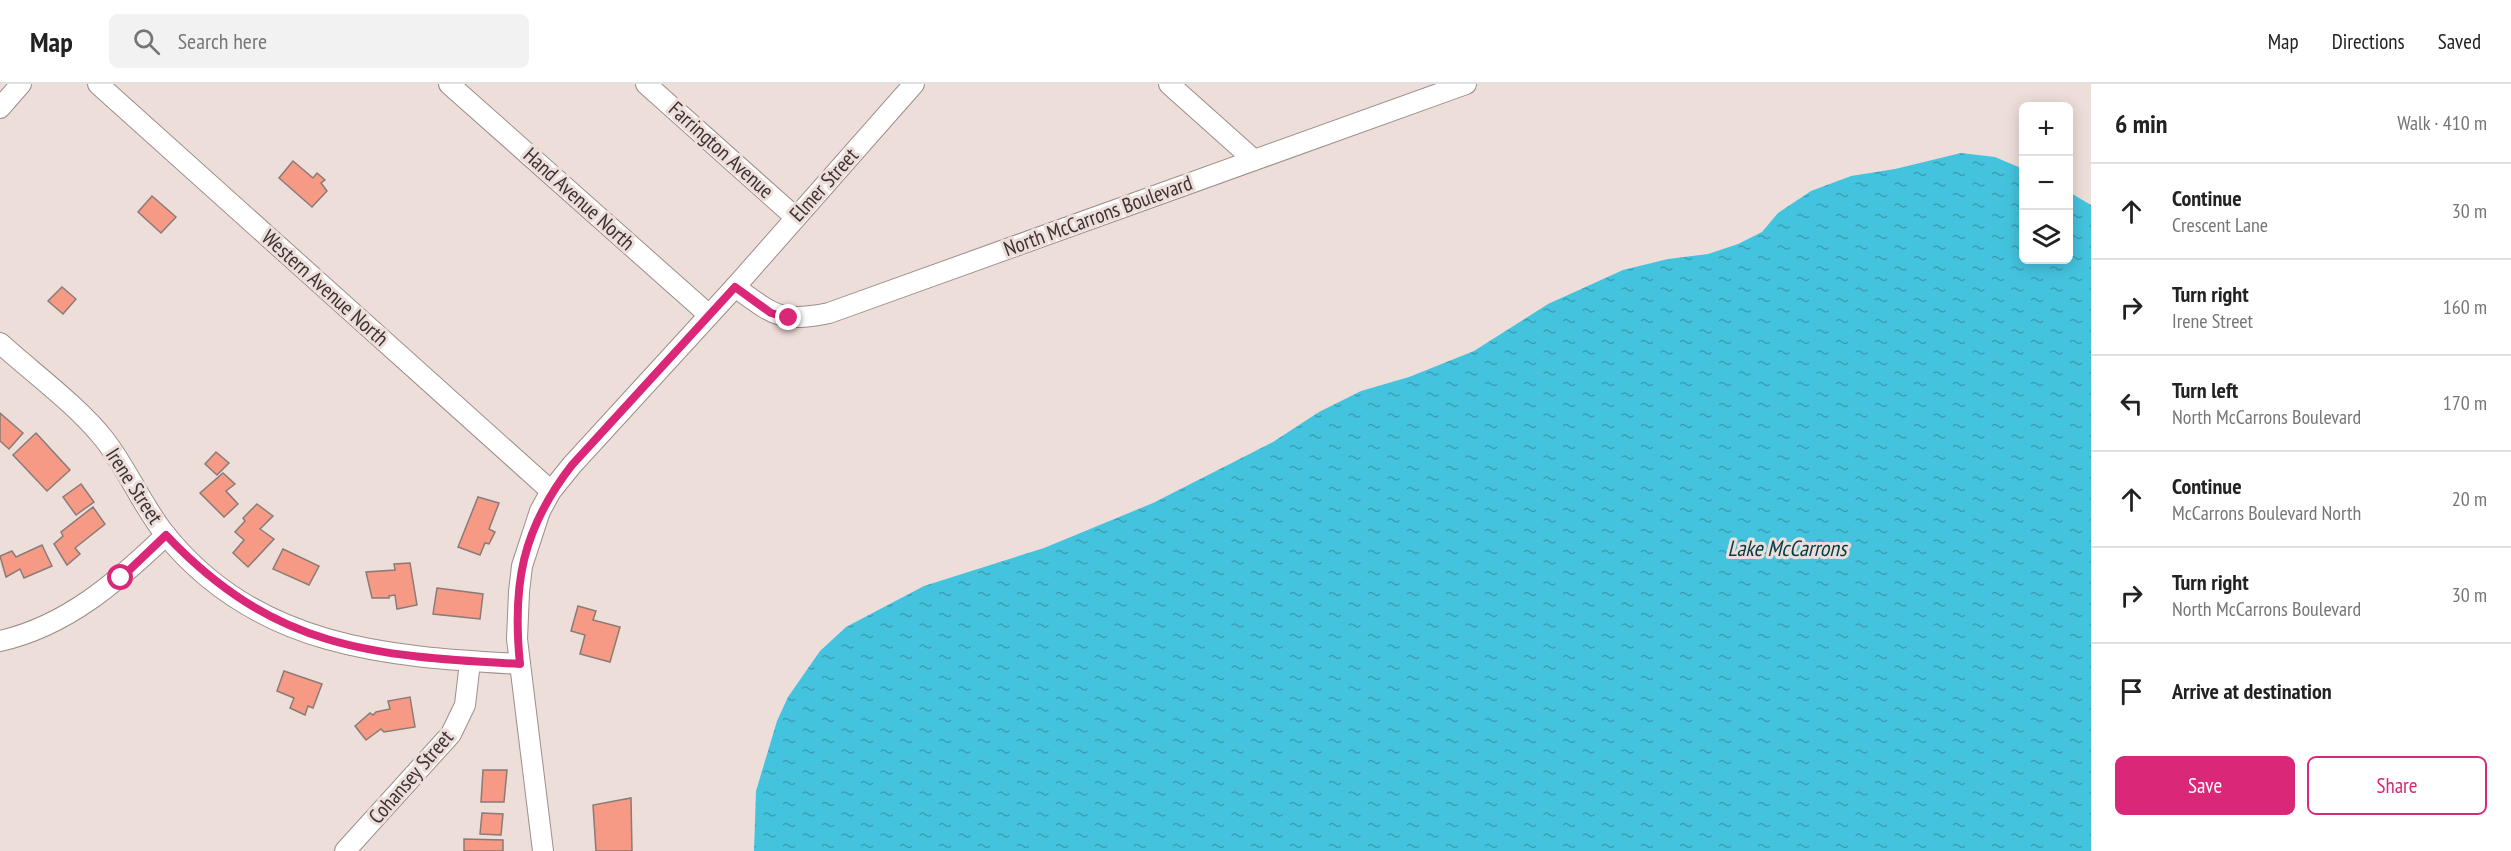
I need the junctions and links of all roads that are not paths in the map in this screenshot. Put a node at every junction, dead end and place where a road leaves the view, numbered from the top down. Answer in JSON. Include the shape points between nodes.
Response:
{"nodes":[{"id":1,"x":21,"y":84,"type":"edge"},
{"id":2,"x":98,"y":84,"type":"edge"},
{"id":3,"x":449,"y":84,"type":"edge"},
{"id":4,"x":646,"y":84,"type":"edge"},
{"id":5,"x":914,"y":84,"type":"edge"},
{"id":6,"x":1169,"y":84,"type":"edge"},
{"id":7,"x":1466,"y":84,"type":"edge"},
{"id":8,"x":0,"y":108,"type":"edge"},
{"id":9,"x":1254,"y":160,"type":"junction"},
{"id":10,"x":795,"y":217,"type":"junction"},
{"id":11,"x":735,"y":287,"type":"junction"},
{"id":12,"x":709,"y":315,"type":"junction"},
{"id":13,"x":0,"y":343,"type":"edge"},
{"id":14,"x":551,"y":491,"type":"junction"},
{"id":15,"x":166,"y":535,"type":"junction"},
{"id":16,"x":0,"y":641,"type":"edge"},
{"id":17,"x":470,"y":662,"type":"junction"},
{"id":18,"x":520,"y":664,"type":"junction"},
{"id":19,"x":345,"y":851,"type":"edge"},
{"id":20,"x":543,"y":851,"type":"edge"}],
"edges":[{"from":1,"to":8,"type":"street"},
{"from":2,"to":14,"type":"street","name":"Western Avenue North"},
{"from":3,"to":12,"type":"street","name":"Hand Avenue North"},
{"from":4,"to":10,"type":"street","name":"Farrington Avenue"},
{"from":5,"to":10,"type":"street","name":"Elmer Street"},
{"from":6,"to":9,"type":"street"},
{"from":7,"to":9,"type":"street","name":"North McCarrons Boulevard"},
{"from":9,"to":11,"type":"street","name":"North McCarrons Boulevard","via":[[829,313],[789,318],[771,313]]},
{"from":10,"to":11,"type":"street","name":"Elmer Street"},
{"from":11,"to":12,"type":"street","name":"Elmer Street"},
{"from":12,"to":14,"type":"street"},
{"from":13,"to":15,"type":"street","name":"Irene Street","via":[[104,439]]},
{"from":14,"to":18,"type":"street","via":[[540,511],[522,566],[517,615]]},
{"from":15,"to":16,"type":"street","via":[[96,597],[66,615]]},
{"from":15,"to":17,"type":"street","name":"Irene Street","via":[[211,579],[244,603],[307,634],[346,646]]},
{"from":17,"to":18,"type":"street","name":"Irene Street"},
{"from":17,"to":19,"type":"street","name":"Cohansey Street","via":[[465,705],[455,728]]},
{"from":18,"to":20,"type":"street"}]}
